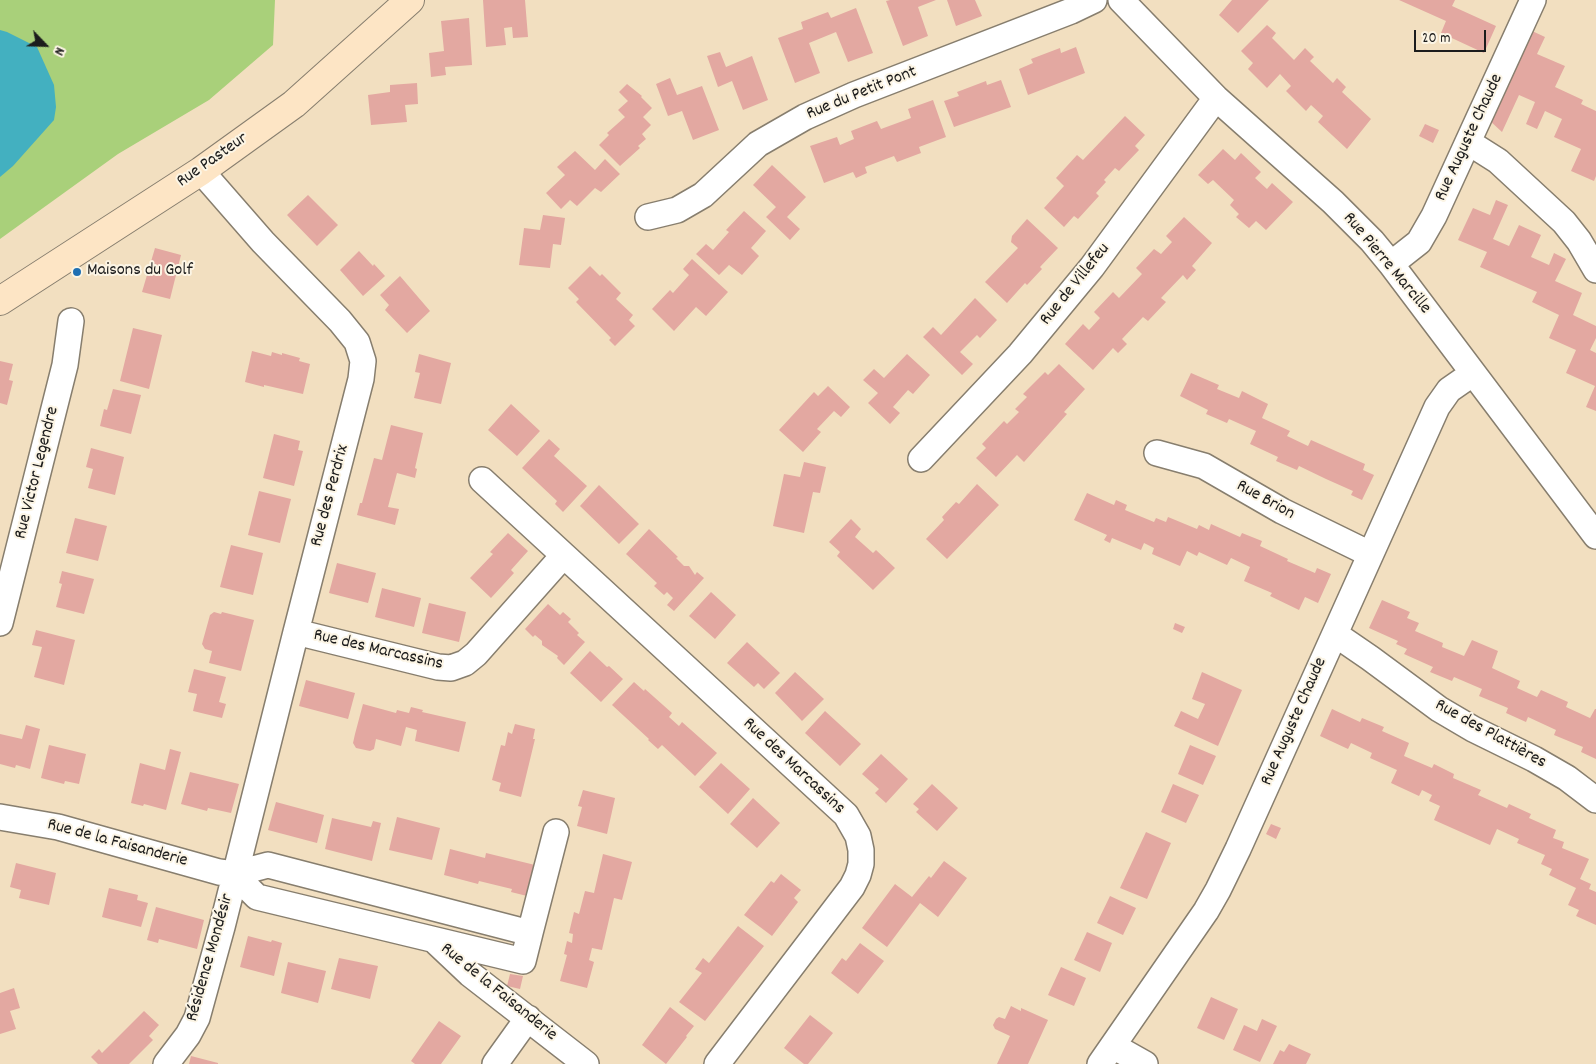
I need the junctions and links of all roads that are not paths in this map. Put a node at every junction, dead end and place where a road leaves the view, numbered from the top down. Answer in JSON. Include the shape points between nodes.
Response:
{"nodes":[{"id":1,"x":410,"y":0,"type":"edge"},
{"id":2,"x":1094,"y":0,"type":"edge"},
{"id":3,"x":1121,"y":0,"type":"edge"},
{"id":4,"x":1533,"y":0,"type":"edge"},
{"id":5,"x":1216,"y":98,"type":"junction"},
{"id":6,"x":1468,"y":142,"type":"junction"},
{"id":7,"x":200,"y":171,"type":"junction"},
{"id":8,"x":648,"y":217,"type":"dead end"},
{"id":9,"x":1391,"y":264,"type":"junction"},
{"id":10,"x":1596,"y":270,"type":"edge"},
{"id":11,"x":0,"y":301,"type":"edge"},
{"id":12,"x":71,"y":321,"type":"dead end"},
{"id":13,"x":1472,"y":374,"type":"junction"},
{"id":14,"x":1157,"y":453,"type":"dead end"},
{"id":15,"x":921,"y":459,"type":"dead end"},
{"id":16,"x":482,"y":480,"type":"dead end"},
{"id":17,"x":1596,"y":536,"type":"edge"},
{"id":18,"x":1370,"y":554,"type":"junction"},
{"id":19,"x":564,"y":556,"type":"junction"},
{"id":20,"x":0,"y":623,"type":"edge"},
{"id":21,"x":296,"y":632,"type":"junction"},
{"id":22,"x":1335,"y":634,"type":"junction"},
{"id":23,"x":1596,"y":800,"type":"edge"},
{"id":24,"x":0,"y":817,"type":"edge"},
{"id":25,"x":556,"y":832,"type":"dead end"},
{"id":26,"x":234,"y":874,"type":"junction"},
{"id":27,"x":388,"y":898,"type":"junction"},
{"id":28,"x":530,"y":933,"type":"junction"},
{"id":29,"x":434,"y":940,"type":"junction"},
{"id":30,"x":528,"y":1018,"type":"junction"},
{"id":31,"x":1106,"y":1055,"type":"edge"},
{"id":32,"x":166,"y":1064,"type":"edge"},
{"id":33,"x":495,"y":1064,"type":"edge"},
{"id":34,"x":586,"y":1064,"type":"edge"},
{"id":35,"x":717,"y":1064,"type":"edge"},
{"id":36,"x":1145,"y":1064,"type":"edge"}],
"edges":[{"from":1,"to":7,"type":"street","name":"Rue Pasteur","via":[[294,104]]},
{"from":2,"to":8,"type":"street","name":"Rue du Petit Pont","via":[[805,117],[758,144],[703,194],[678,210]]},
{"from":3,"to":5,"type":"street","name":"Rue Pierre Marcille"},
{"from":4,"to":6,"type":"street","name":"Rue Auguste Chaude"},
{"from":5,"to":9,"type":"street","name":"Rue Pierre Marcille","via":[[1333,202],[1372,240]]},
{"from":5,"to":15,"type":"street","name":"Rue de Villefeu","via":[[1092,268],[1020,354]]},
{"from":6,"to":9,"type":"street","name":"Rue Auguste Chaude","via":[[1419,242]]},
{"from":6,"to":10,"type":"street","via":[[1498,161],[1564,222]]},
{"from":7,"to":11,"type":"street","name":"Rue Pasteur"},
{"from":7,"to":21,"type":"street","name":"Rue des Perdrix","via":[[263,242],[340,320],[357,342],[363,361]]},
{"from":9,"to":13,"type":"street","name":"Rue Pierre Marcille"},
{"from":12,"to":20,"type":"street","name":"Rue Victor Legendre","via":[[65,365]]},
{"from":13,"to":17,"type":"street","name":"Rue Pierre Marcille"},
{"from":13,"to":18,"type":"street","name":"Rue Auguste Chaude","via":[[1449,390],[1437,408]]},
{"from":14,"to":18,"type":"street","name":"Rue Brion","via":[[1204,466],[1282,511]]},
{"from":16,"to":19,"type":"street","name":"Rue des Marcassins"},
{"from":18,"to":22,"type":"street","name":"Rue Auguste Chaude"},
{"from":19,"to":21,"type":"street","name":"Rue des Marcassins","via":[[476,654],[451,668]]},
{"from":19,"to":35,"type":"street","name":"Rue des Marcassins","via":[[846,816],[858,836],[861,864],[852,887]]},
{"from":21,"to":26,"type":"street","name":"Rue des Perdrix"},
{"from":22,"to":23,"type":"street","name":"Rue des Plattières","via":[[1439,709],[1473,730],[1551,768]]},
{"from":22,"to":31,"type":"street","name":"Rue Auguste Chaude","via":[[1218,890]]},
{"from":24,"to":26,"type":"street","name":"Rue de la Faisanderie","via":[[58,826]]},
{"from":25,"to":28,"type":"street","name":"Rue de la Faisanderie"},
{"from":26,"to":27,"type":"street","name":"Rue de la Faisanderie","via":[[268,866]]},
{"from":26,"to":29,"type":"street","name":"Rue de la Faisanderie","via":[[257,897]]},
{"from":26,"to":32,"type":"street","name":"Résidence Mondésir","via":[[197,1018]]},
{"from":27,"to":28,"type":"street","name":"Rue de la Faisanderie"},
{"from":27,"to":29,"type":"street","name":"Rue de la Faisanderie"},
{"from":28,"to":29,"type":"street","name":"Rue de la Faisanderie","via":[[522,961]]},
{"from":29,"to":30,"type":"street","name":"Rue de la Faisanderie","via":[[470,974]]},
{"from":30,"to":33,"type":"street"},
{"from":30,"to":34,"type":"street","name":"Rue de la Faisanderie"},
{"from":31,"to":36,"type":"street"}]}
